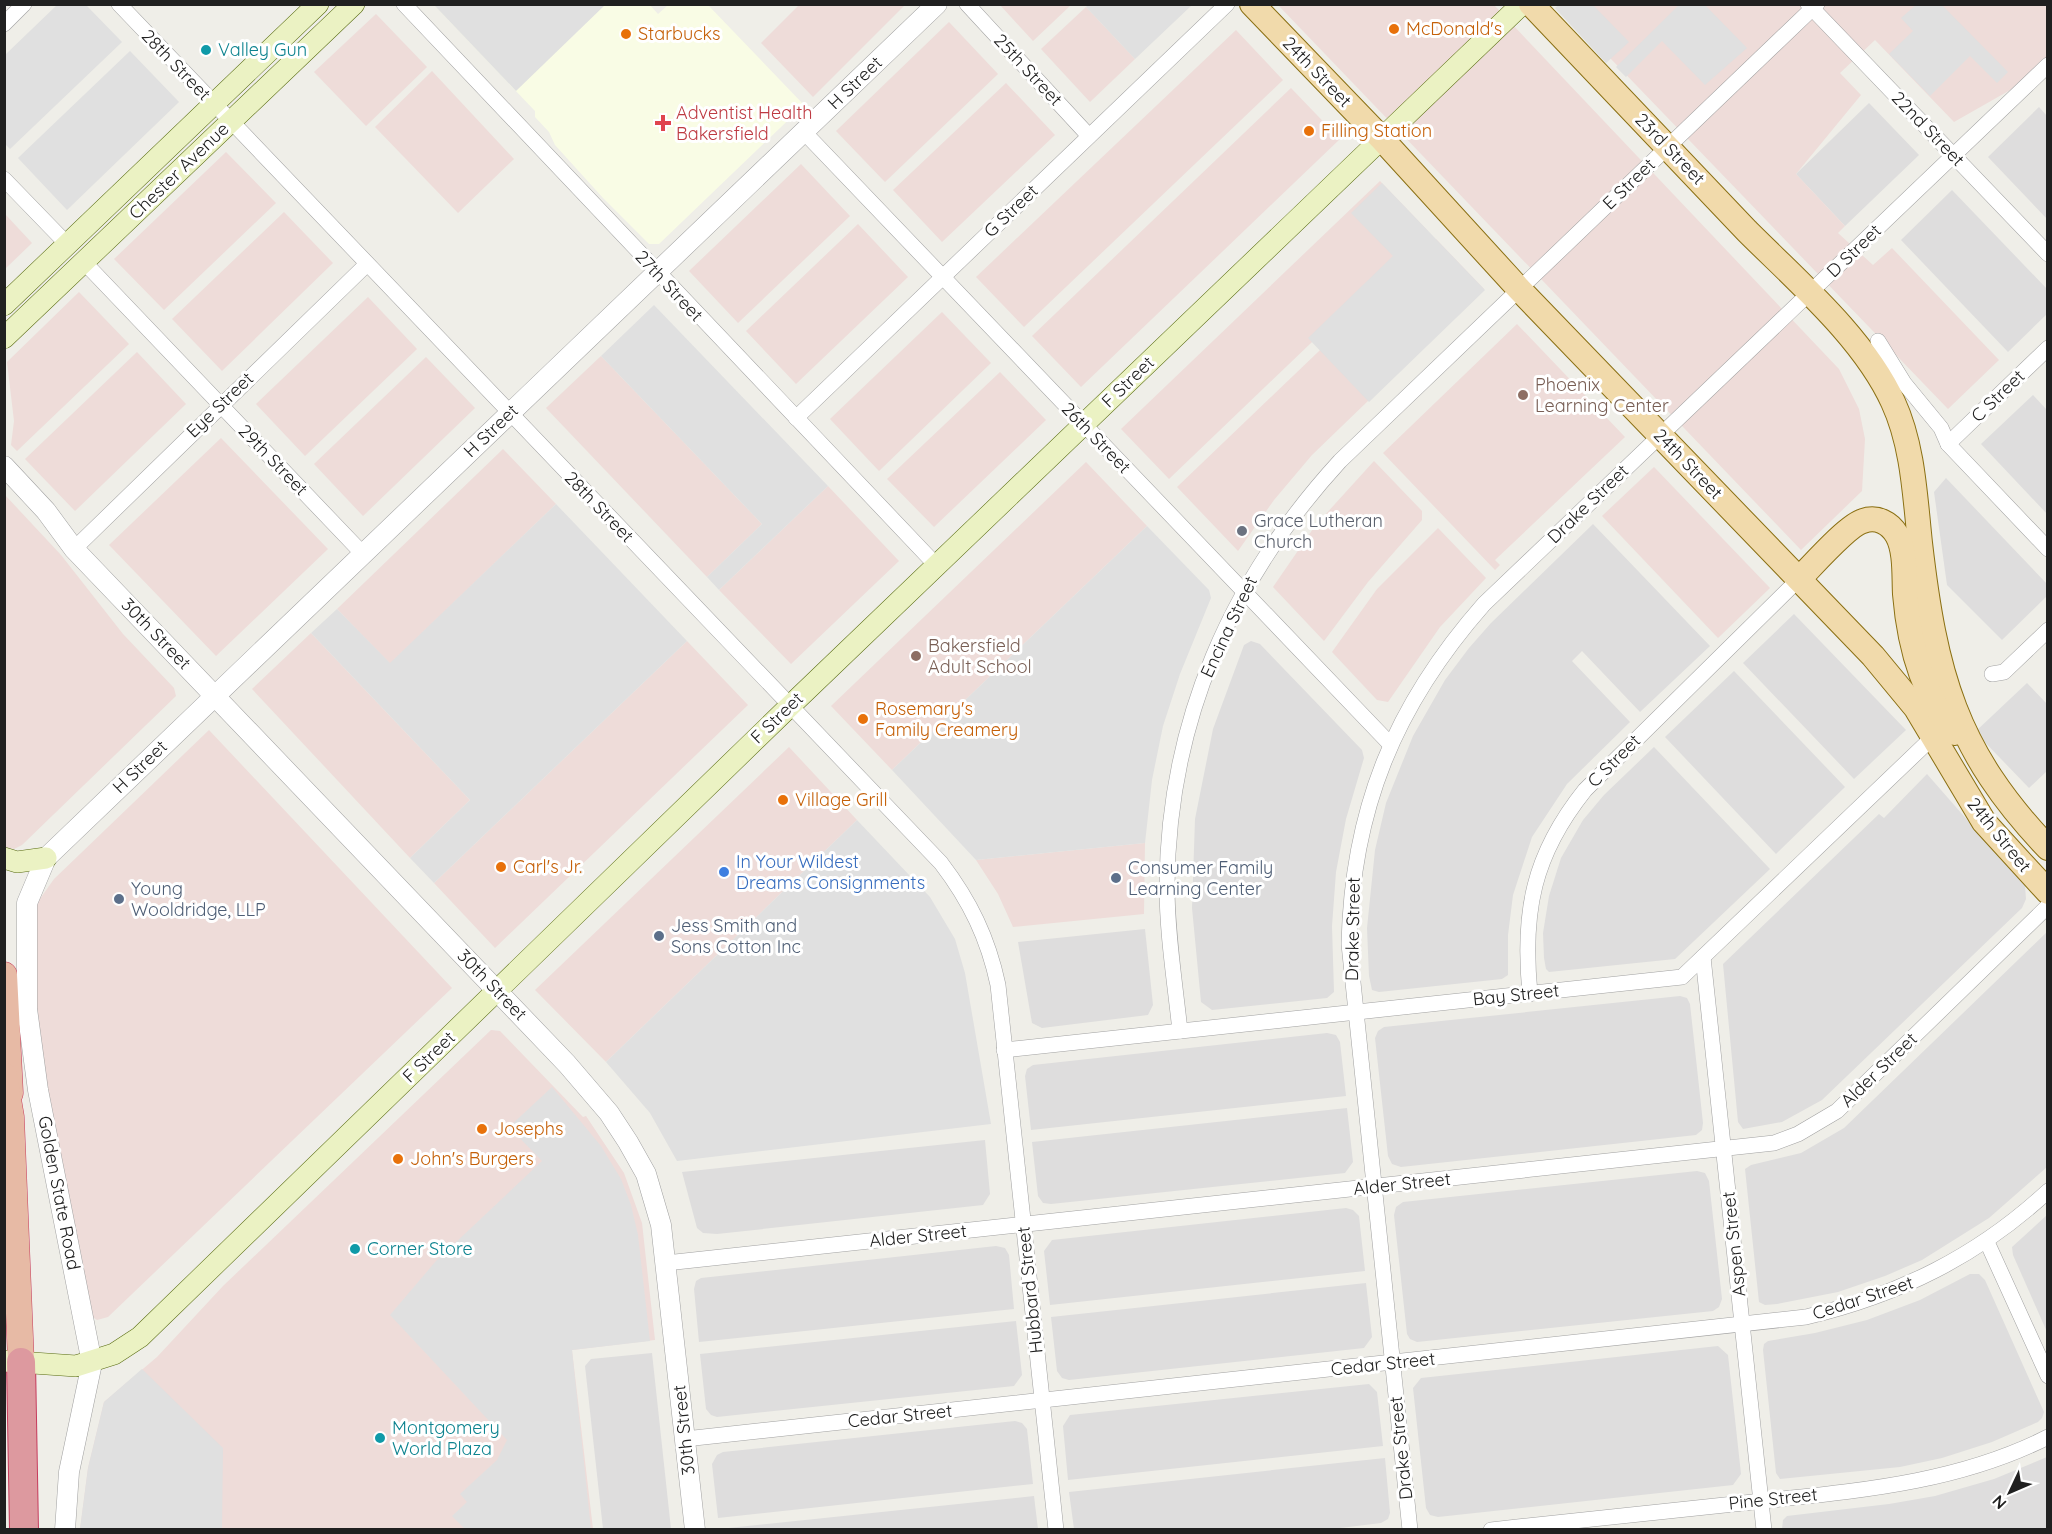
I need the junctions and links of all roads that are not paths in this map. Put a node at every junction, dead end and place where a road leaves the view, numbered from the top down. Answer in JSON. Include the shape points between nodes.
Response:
{"nodes":[{"id":1,"x":24,"y":4,"type":"edge"},
{"id":2,"x":119,"y":4,"type":"edge"},
{"id":3,"x":318,"y":4,"type":"edge"},
{"id":4,"x":354,"y":4,"type":"edge"},
{"id":5,"x":404,"y":4,"type":"edge"},
{"id":6,"x":937,"y":4,"type":"edge"},
{"id":7,"x":967,"y":4,"type":"edge"},
{"id":8,"x":1227,"y":4,"type":"edge"},
{"id":9,"x":1252,"y":4,"type":"edge"},
{"id":10,"x":1522,"y":4,"type":"edge"},
{"id":11,"x":1530,"y":4,"type":"edge"},
{"id":12,"x":1813,"y":6,"type":"edge"},
{"id":13,"x":4,"y":24,"type":"edge"},
{"id":14,"x":2048,"y":66,"type":"edge"},
{"id":15,"x":214,"y":104,"type":"junction"},
{"id":16,"x":231,"y":121,"type":"junction"},
{"id":17,"x":804,"y":132,"type":"junction"},
{"id":18,"x":1089,"y":136,"type":"junction"},
{"id":19,"x":1382,"y":139,"type":"junction"},
{"id":20,"x":1668,"y":147,"type":"junction"},
{"id":21,"x":1953,"y":156,"type":"junction"},
{"id":22,"x":4,"y":179,"type":"edge"},
{"id":23,"x":67,"y":244,"type":"junction"},
{"id":24,"x":2048,"y":254,"type":"edge"},
{"id":25,"x":84,"y":262,"type":"junction"},
{"id":26,"x":367,"y":264,"type":"junction"},
{"id":27,"x":657,"y":273,"type":"junction"},
{"id":28,"x":942,"y":276,"type":"junction"},
{"id":29,"x":1519,"y":289,"type":"junction"},
{"id":30,"x":1809,"y":294,"type":"junction"},
{"id":31,"x":4,"y":305,"type":"edge"},
{"id":32,"x":4,"y":338,"type":"edge"},
{"id":33,"x":1878,"y":341,"type":"dead end"},
{"id":34,"x":2048,"y":348,"type":"edge"},
{"id":35,"x":220,"y":404,"type":"junction"},
{"id":36,"x":510,"y":413,"type":"junction"},
{"id":37,"x":796,"y":418,"type":"junction"},
{"id":38,"x":1083,"y":424,"type":"junction"},
{"id":39,"x":1660,"y":435,"type":"junction"},
{"id":40,"x":1948,"y":444,"type":"junction"},
{"id":41,"x":4,"y":466,"type":"edge"},
{"id":42,"x":4,"y":487,"type":"edge"},
{"id":43,"x":75,"y":549,"type":"junction"},
{"id":44,"x":2048,"y":549,"type":"edge"},
{"id":45,"x":363,"y":554,"type":"junction"},
{"id":46,"x":936,"y":565,"type":"junction"},
{"id":47,"x":1799,"y":579,"type":"junction"},
{"id":48,"x":1243,"y":591,"type":"junction"},
{"id":49,"x":2048,"y":630,"type":"edge"},
{"id":50,"x":1992,"y":674,"type":"dead end"},
{"id":51,"x":215,"y":696,"type":"junction"},
{"id":52,"x":790,"y":706,"type":"junction"},
{"id":53,"x":1934,"y":737,"type":"junction"},
{"id":54,"x":1390,"y":744,"type":"junction"},
{"id":55,"x":1980,"y":762,"type":"junction"},
{"id":56,"x":2048,"y":848,"type":"edge"},
{"id":57,"x":4,"y":858,"type":"edge"},
{"id":58,"x":46,"y":858,"type":"junction"},
{"id":59,"x":2048,"y":892,"type":"edge"},
{"id":60,"x":2048,"y":906,"type":"edge"},
{"id":61,"x":1703,"y":957,"type":"junction"},
{"id":62,"x":4,"y":975,"type":"edge"},
{"id":63,"x":498,"y":991,"type":"junction"},
{"id":64,"x":1530,"y":994,"type":"junction"},
{"id":65,"x":1355,"y":1012,"type":"junction"},
{"id":66,"x":1180,"y":1031,"type":"junction"},
{"id":67,"x":1004,"y":1050,"type":"junction"},
{"id":68,"x":4,"y":1076,"type":"edge"},
{"id":69,"x":11,"y":1117,"type":"junction"},
{"id":70,"x":1724,"y":1150,"type":"junction"},
{"id":71,"x":1373,"y":1188,"type":"junction"},
{"id":72,"x":2048,"y":1191,"type":"edge"},
{"id":73,"x":1023,"y":1225,"type":"junction"},
{"id":74,"x":1987,"y":1242,"type":"junction"},
{"id":75,"x":666,"y":1263,"type":"junction"},
{"id":76,"x":1742,"y":1325,"type":"junction"},
{"id":77,"x":13,"y":1361,"type":"edge"},
{"id":78,"x":92,"y":1363,"type":"junction"},
{"id":79,"x":1392,"y":1363,"type":"junction"},
{"id":80,"x":2048,"y":1376,"type":"edge"},
{"id":81,"x":1042,"y":1400,"type":"junction"},
{"id":82,"x":2048,"y":1437,"type":"edge"},
{"id":83,"x":685,"y":1438,"type":"junction"},
{"id":84,"x":1761,"y":1501,"type":"junction"},
{"id":85,"x":24,"y":1530,"type":"edge"},
{"id":86,"x":65,"y":1530,"type":"edge"},
{"id":87,"x":695,"y":1530,"type":"edge"},
{"id":88,"x":1056,"y":1530,"type":"edge"},
{"id":89,"x":1410,"y":1530,"type":"edge"},
{"id":90,"x":1491,"y":1530,"type":"edge"},
{"id":91,"x":1764,"y":1530,"type":"edge"}],
"edges":[{"from":1,"to":13,"type":"street"},
{"from":2,"to":15,"type":"street","name":"28th Street"},
{"from":3,"to":15,"type":"main road","name":"Chester Avenue"},
{"from":4,"to":16,"type":"main road","name":"Chester Avenue"},
{"from":5,"to":27,"type":"street","name":"27th Street"},
{"from":6,"to":17,"type":"street","name":"H Street"},
{"from":7,"to":18,"type":"street","name":"25th Street"},
{"from":8,"to":18,"type":"street","name":"G Street"},
{"from":9,"to":19,"type":"main road","name":"24th Street"},
{"from":10,"to":19,"type":"main road","name":"F Street"},
{"from":11,"to":20,"type":"main road","name":"23rd Street"},
{"from":12,"to":20,"type":"street","name":"E Street"},
{"from":12,"to":21,"type":"street","name":"22nd Street"},
{"from":14,"to":21,"type":"street","name":"D Street"},
{"from":15,"to":16,"type":"street","name":"28th Street"},
{"from":15,"to":23,"type":"main road","name":"Chester Avenue"},
{"from":16,"to":25,"type":"main road","name":"Chester Avenue"},
{"from":16,"to":26,"type":"street","name":"28th Street"},
{"from":17,"to":27,"type":"street","name":"H Street"},
{"from":17,"to":28,"type":"street","name":"26th Street"},
{"from":18,"to":28,"type":"street","name":"G Street"},
{"from":19,"to":29,"type":"main road","name":"24th Street"},
{"from":19,"to":38,"type":"main road","name":"F Street"},
{"from":20,"to":29,"type":"street","name":"E Street"},
{"from":20,"to":30,"type":"main road","name":"23rd Street"},
{"from":21,"to":24,"type":"street","name":"22nd Street"},
{"from":21,"to":30,"type":"street","name":"D Street"},
{"from":22,"to":23,"type":"street"},
{"from":23,"to":31,"type":"main road","name":"Chester Avenue"},
{"from":25,"to":32,"type":"main road","name":"Chester Avenue"},
{"from":25,"to":35,"type":"street","name":"29th Street"},
{"from":26,"to":35,"type":"street","name":"Eye Street"},
{"from":26,"to":36,"type":"street","name":"28th Street"},
{"from":27,"to":36,"type":"street","name":"H Street"},
{"from":27,"to":37,"type":"street","name":"27th Street"},
{"from":28,"to":37,"type":"street","name":"G Street"},
{"from":28,"to":38,"type":"street","name":"26th Street"},
{"from":29,"to":39,"type":"main road","name":"24th Street"},
{"from":29,"to":48,"type":"street","name":"Encina Street","via":[[1333,468],[1285,525]]},
{"from":30,"to":39,"type":"street","name":"D Street"},
{"from":30,"to":55,"type":"main road","name":"24th Street","via":[[1867,358],[1902,425],[1934,644],[1956,714]]},
{"from":33,"to":40,"type":"street","via":[[1904,383],[1941,428]]},
{"from":34,"to":40,"type":"street","name":"C Street"},
{"from":35,"to":43,"type":"street","name":"Eye Street"},
{"from":35,"to":45,"type":"street","name":"29th Street"},
{"from":36,"to":45,"type":"street","name":"H Street"},
{"from":36,"to":52,"type":"street","name":"28th Street"},
{"from":37,"to":46,"type":"street","name":"27th Street"},
{"from":38,"to":46,"type":"main road","name":"F Street"},
{"from":38,"to":48,"type":"street","name":"26th Street"},
{"from":39,"to":47,"type":"main road","name":"24th Street"},
{"from":39,"to":54,"type":"street","name":"Drake Street","via":[[1463,627],[1426,677]]},
{"from":40,"to":44,"type":"street"},
{"from":41,"to":43,"type":"street","name":"30th Street"},
{"from":42,"to":43,"type":"street","name":"30th Street","via":[[37,520]]},
{"from":43,"to":51,"type":"street","name":"30th Street"},
{"from":45,"to":51,"type":"street","name":"H Street"},
{"from":46,"to":52,"type":"main road","name":"F Street"},
{"from":47,"to":53,"type":"main road","name":"24th Street","via":[[1899,685]]},
{"from":47,"to":55,"type":"main road","via":[[1859,522],[1874,519],[1888,524],[1899,540],[1908,624],[1930,696],[1941,717]]},
{"from":47,"to":64,"type":"street","name":"C Street","via":[[1568,811],[1541,860],[1529,906],[1526,934]]},
{"from":48,"to":54,"type":"street","name":"26th Street"},
{"from":48,"to":66,"type":"street","name":"Encina Street","via":[[1204,678],[1188,729],[1173,801],[1167,886]]},
{"from":49,"to":50,"type":"street","via":[[2004,672]]},
{"from":51,"to":58,"type":"street","name":"H Street"},
{"from":51,"to":63,"type":"street","name":"30th Street"},
{"from":52,"to":63,"type":"main road","name":"F Street"},
{"from":52,"to":67,"type":"street","name":"28th Street","via":[[941,863],[960,888],[993,961]]},
{"from":53,"to":59,"type":"main road","name":"24th Street","via":[[1984,822]]},
{"from":53,"to":61,"type":"street","name":"Bay Street"},
{"from":54,"to":65,"type":"street","name":"Drake Street","via":[[1366,812],[1353,877],[1349,944]]},
{"from":55,"to":56,"type":"main road","name":"24th Street","via":[[2012,810]]},
{"from":57,"to":58,"type":"main road","via":[[17,862]]},
{"from":58,"to":78,"type":"street","name":"Golden State Road","via":[[27,903],[27,1009],[38,1090]]},
{"from":60,"to":70,"type":"street","name":"Alder Street","via":[[1837,1110],[1790,1137],[1755,1147]]},
{"from":61,"to":64,"type":"street","name":"Bay Street","via":[[1682,977]]},
{"from":61,"to":70,"type":"street","name":"Aspen Street"},
{"from":62,"to":69,"type":"highway"},
{"from":63,"to":75,"type":"street","name":"30th Street","via":[[593,1093],[628,1142],[655,1199]]},
{"from":63,"to":78,"type":"main road","name":"F Street","via":[[140,1337]]},
{"from":64,"to":65,"type":"street","name":"Bay Street"},
{"from":65,"to":66,"type":"street","name":"Bay Street"},
{"from":65,"to":71,"type":"street","name":"Drake Street"},
{"from":66,"to":67,"type":"street","name":"Bay Street"},
{"from":67,"to":73,"type":"street","name":"Hubbard Street"},
{"from":68,"to":69,"type":"highway"},
{"from":69,"to":77,"type":"highway"},
{"from":70,"to":71,"type":"street","name":"Alder Street"},
{"from":70,"to":76,"type":"street","name":"Aspen Street"},
{"from":71,"to":73,"type":"street","name":"Alder Street"},
{"from":71,"to":79,"type":"street","name":"Drake Street"},
{"from":72,"to":74,"type":"street","name":"Cedar Street"},
{"from":73,"to":75,"type":"street","name":"Alder Street"},
{"from":73,"to":81,"type":"street","name":"Hubbard Street"},
{"from":74,"to":76,"type":"street","name":"Cedar Street","via":[[1923,1279],[1885,1295],[1806,1317]]},
{"from":74,"to":80,"type":"street"},
{"from":75,"to":83,"type":"street","name":"30th Street"},
{"from":76,"to":79,"type":"street","name":"Cedar Street"},
{"from":76,"to":84,"type":"street","name":"Aspen Street"},
{"from":77,"to":78,"type":"main road","name":"F Street","via":[[76,1366]]},
{"from":77,"to":85,"type":"highway"},
{"from":78,"to":86,"type":"street","name":"Golden State Road","via":[[69,1473]]},
{"from":79,"to":81,"type":"street","name":"Cedar Street"},
{"from":79,"to":89,"type":"street","name":"Drake Street"},
{"from":81,"to":83,"type":"street","name":"Cedar Street"},
{"from":81,"to":88,"type":"street","name":"Hubbard Street"},
{"from":82,"to":84,"type":"street","name":"Pine Street","via":[[2001,1457],[1919,1481]]},
{"from":83,"to":87,"type":"street","name":"30th Street"},
{"from":84,"to":90,"type":"street","name":"Pine Street"},
{"from":84,"to":91,"type":"street","name":"Aspen Street"}]}
